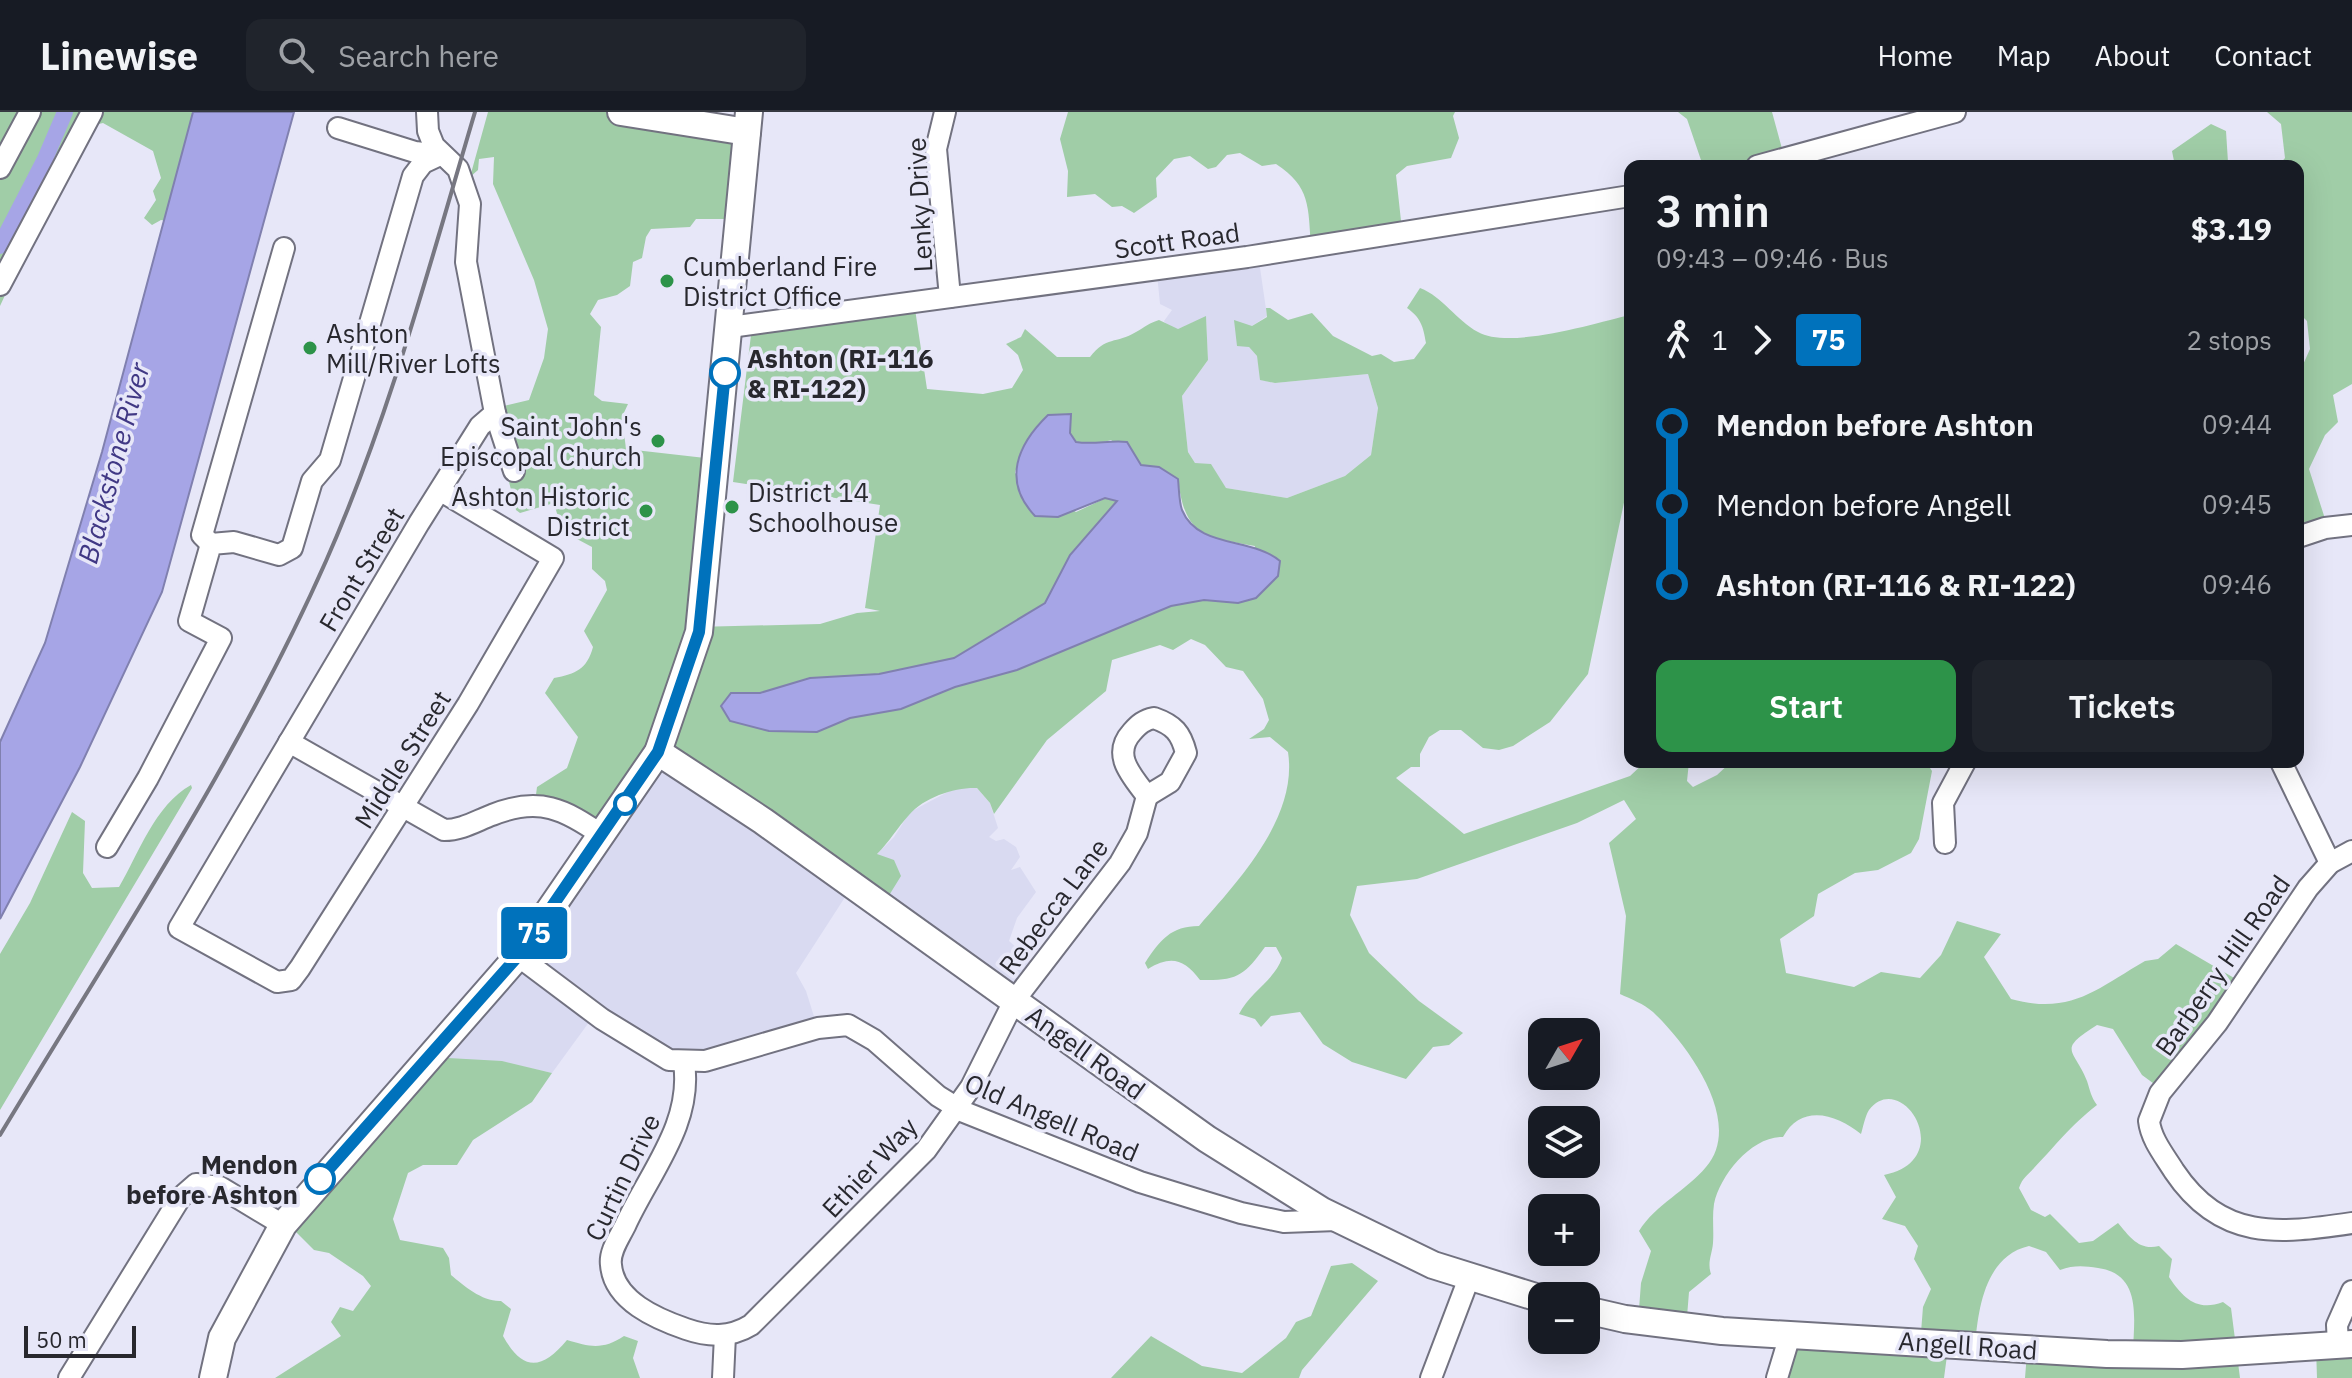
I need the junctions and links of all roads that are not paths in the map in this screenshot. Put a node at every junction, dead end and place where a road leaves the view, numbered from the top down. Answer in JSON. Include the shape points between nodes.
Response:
{"nodes":[{"id":1,"x":30,"y":112,"type":"edge"},
{"id":2,"x":92,"y":112,"type":"edge"},
{"id":3,"x":427,"y":112,"type":"edge"},
{"id":4,"x":621,"y":112,"type":"edge"},
{"id":5,"x":698,"y":112,"type":"edge"},
{"id":6,"x":945,"y":112,"type":"edge"},
{"id":7,"x":1955,"y":112,"type":"edge"},
{"id":8,"x":665,"y":121,"type":"junction"},
{"id":9,"x":748,"y":122,"type":"edge"},
{"id":10,"x":338,"y":128,"type":"dead end"},
{"id":11,"x":440,"y":155,"type":"junction"},
{"id":12,"x":1779,"y":160,"type":"edge"},
{"id":13,"x":0,"y":168,"type":"edge"},
{"id":14,"x":1624,"y":197,"type":"edge"},
{"id":15,"x":284,"y":248,"type":"dead end"},
{"id":16,"x":0,"y":285,"type":"edge"},
{"id":17,"x":950,"y":297,"type":"junction"},
{"id":18,"x":730,"y":327,"type":"junction"},
{"id":19,"x":495,"y":413,"type":"junction"},
{"id":20,"x":514,"y":471,"type":"dead end"},
{"id":21,"x":441,"y":491,"type":"junction"},
{"id":22,"x":2352,"y":525,"type":"edge"},
{"id":23,"x":2304,"y":535,"type":"edge"},
{"id":24,"x":211,"y":544,"type":"junction"},
{"id":25,"x":289,"y":742,"type":"junction"},
{"id":26,"x":658,"y":752,"type":"junction"},
{"id":27,"x":1962,"y":768,"type":"edge"},
{"id":28,"x":2284,"y":768,"type":"edge"},
{"id":29,"x":1147,"y":796,"type":"dead end"},
{"id":30,"x":405,"y":806,"type":"junction"},
{"id":31,"x":603,"y":836,"type":"junction"},
{"id":32,"x":1945,"y":843,"type":"dead end"},
{"id":33,"x":107,"y":847,"type":"dead end"},
{"id":34,"x":2352,"y":851,"type":"edge"},
{"id":35,"x":2330,"y":863,"type":"junction"},
{"id":36,"x":518,"y":956,"type":"junction"},
{"id":37,"x":286,"y":982,"type":"joint"},
{"id":38,"x":1014,"y":1001,"type":"junction"},
{"id":39,"x":684,"y":1063,"type":"junction"},
{"id":40,"x":955,"y":1107,"type":"junction"},
{"id":41,"x":1337,"y":1220,"type":"junction"},
{"id":42,"x":2352,"y":1223,"type":"edge"},
{"id":43,"x":283,"y":1225,"type":"junction"},
{"id":44,"x":1469,"y":1278,"type":"junction"},
{"id":45,"x":2352,"y":1291,"type":"edge"},
{"id":46,"x":1528,"y":1295,"type":"edge"},
{"id":47,"x":1600,"y":1313,"type":"edge"},
{"id":48,"x":725,"y":1335,"type":"junction"},
{"id":49,"x":1790,"y":1335,"type":"junction"},
{"id":50,"x":2345,"y":1345,"type":"edge"},
{"id":51,"x":69,"y":1378,"type":"edge"},
{"id":52,"x":213,"y":1378,"type":"edge"},
{"id":53,"x":723,"y":1378,"type":"edge"},
{"id":54,"x":1431,"y":1378,"type":"edge"},
{"id":55,"x":1777,"y":1378,"type":"edge"}],
"edges":[{"from":1,"to":13,"type":"street"},
{"from":2,"to":16,"type":"street"},
{"from":3,"to":11,"type":"street","via":[[428,131]]},
{"from":4,"to":8,"type":"main road"},
{"from":5,"to":8,"type":"main road"},
{"from":6,"to":17,"type":"street","name":"Lenky Drive","via":[[936,149]]},
{"from":7,"to":12,"type":"street"},
{"from":8,"to":9,"type":"main road"},
{"from":9,"to":18,"type":"main road"},
{"from":10,"to":11,"type":"street"},
{"from":11,"to":19,"type":"street","via":[[458,169],[470,204],[466,262]]},
{"from":11,"to":24,"type":"street","via":[[423,163],[413,176],[330,460],[312,481],[292,548],[279,555],[234,542]]},
{"from":14,"to":17,"type":"street","name":"Scott Road","via":[[1247,257]]},
{"from":15,"to":24,"type":"street","via":[[202,535]]},
{"from":17,"to":18,"type":"street","name":"Scott Road"},
{"from":18,"to":26,"type":"main road","via":[[699,632]]},
{"from":19,"to":20,"type":"street"},
{"from":19,"to":21,"type":"street","name":"Front Street","via":[[480,426]]},
{"from":21,"to":25,"type":"street","name":"Front Street"},
{"from":21,"to":30,"type":"street","name":"Middle Street","via":[[553,558]]},
{"from":22,"to":23,"type":"street"},
{"from":24,"to":33,"type":"street","via":[[189,621],[221,638]]},
{"from":25,"to":30,"type":"street"},
{"from":25,"to":37,"type":"street","name":"Front Street","via":[[179,928],[267,977]]},
{"from":26,"to":31,"type":"main road"},
{"from":26,"to":38,"type":"main road","name":"Angell Road"},
{"from":27,"to":32,"type":"street","via":[[1943,803]]},
{"from":28,"to":35,"type":"street"},
{"from":29,"to":38,"type":"street","name":"Rebecca Lane","via":[[1137,833],[1120,863]]},
{"from":30,"to":31,"type":"street","via":[[444,830],[510,809],[565,810]]},
{"from":30,"to":37,"type":"street","name":"Middle Street"},
{"from":31,"to":36,"type":"main road"},
{"from":34,"to":35,"type":"street","name":"Barberry Hill Road"},
{"from":35,"to":42,"type":"street","name":"Barberry Hill Road","via":[[2211,1033],[2160,1093],[2149,1121],[2184,1185],[2222,1217],[2289,1232]]},
{"from":36,"to":39,"type":"street","via":[[654,1053]]},
{"from":36,"to":43,"type":"main road"},
{"from":38,"to":40,"type":"street","name":"Ethier Way"},
{"from":38,"to":41,"type":"main road","name":"Angell Road","via":[[1207,1139]]},
{"from":39,"to":40,"type":"street","name":"Old Angell Road","via":[[848,1025]]},
{"from":39,"to":48,"type":"street","name":"Curtin Drive","via":[[687,1093],[678,1122],[610,1263],[624,1294],[646,1311],[697,1332]]},
{"from":40,"to":41,"type":"street","name":"Old Angell Road","via":[[1140,1182],[1241,1213],[1284,1222]]},
{"from":40,"to":48,"type":"street","name":"Ethier Way","via":[[926,1150],[868,1210],[751,1325]]},
{"from":41,"to":44,"type":"main road","name":"Angell Road"},
{"from":43,"to":51,"type":"street","via":[[220,1187],[196,1184],[180,1198]]},
{"from":43,"to":52,"type":"main road","via":[[222,1338]]},
{"from":44,"to":46,"type":"main road","name":"Angell Road"},
{"from":44,"to":54,"type":"street"},
{"from":45,"to":50,"type":"street","via":[[2337,1325]]},
{"from":47,"to":49,"type":"main road","name":"Angell Road","via":[[1679,1327]]},
{"from":48,"to":53,"type":"street"},
{"from":49,"to":50,"type":"main road","name":"Angell Road","via":[[2182,1355]]},
{"from":49,"to":55,"type":"street"}]}
